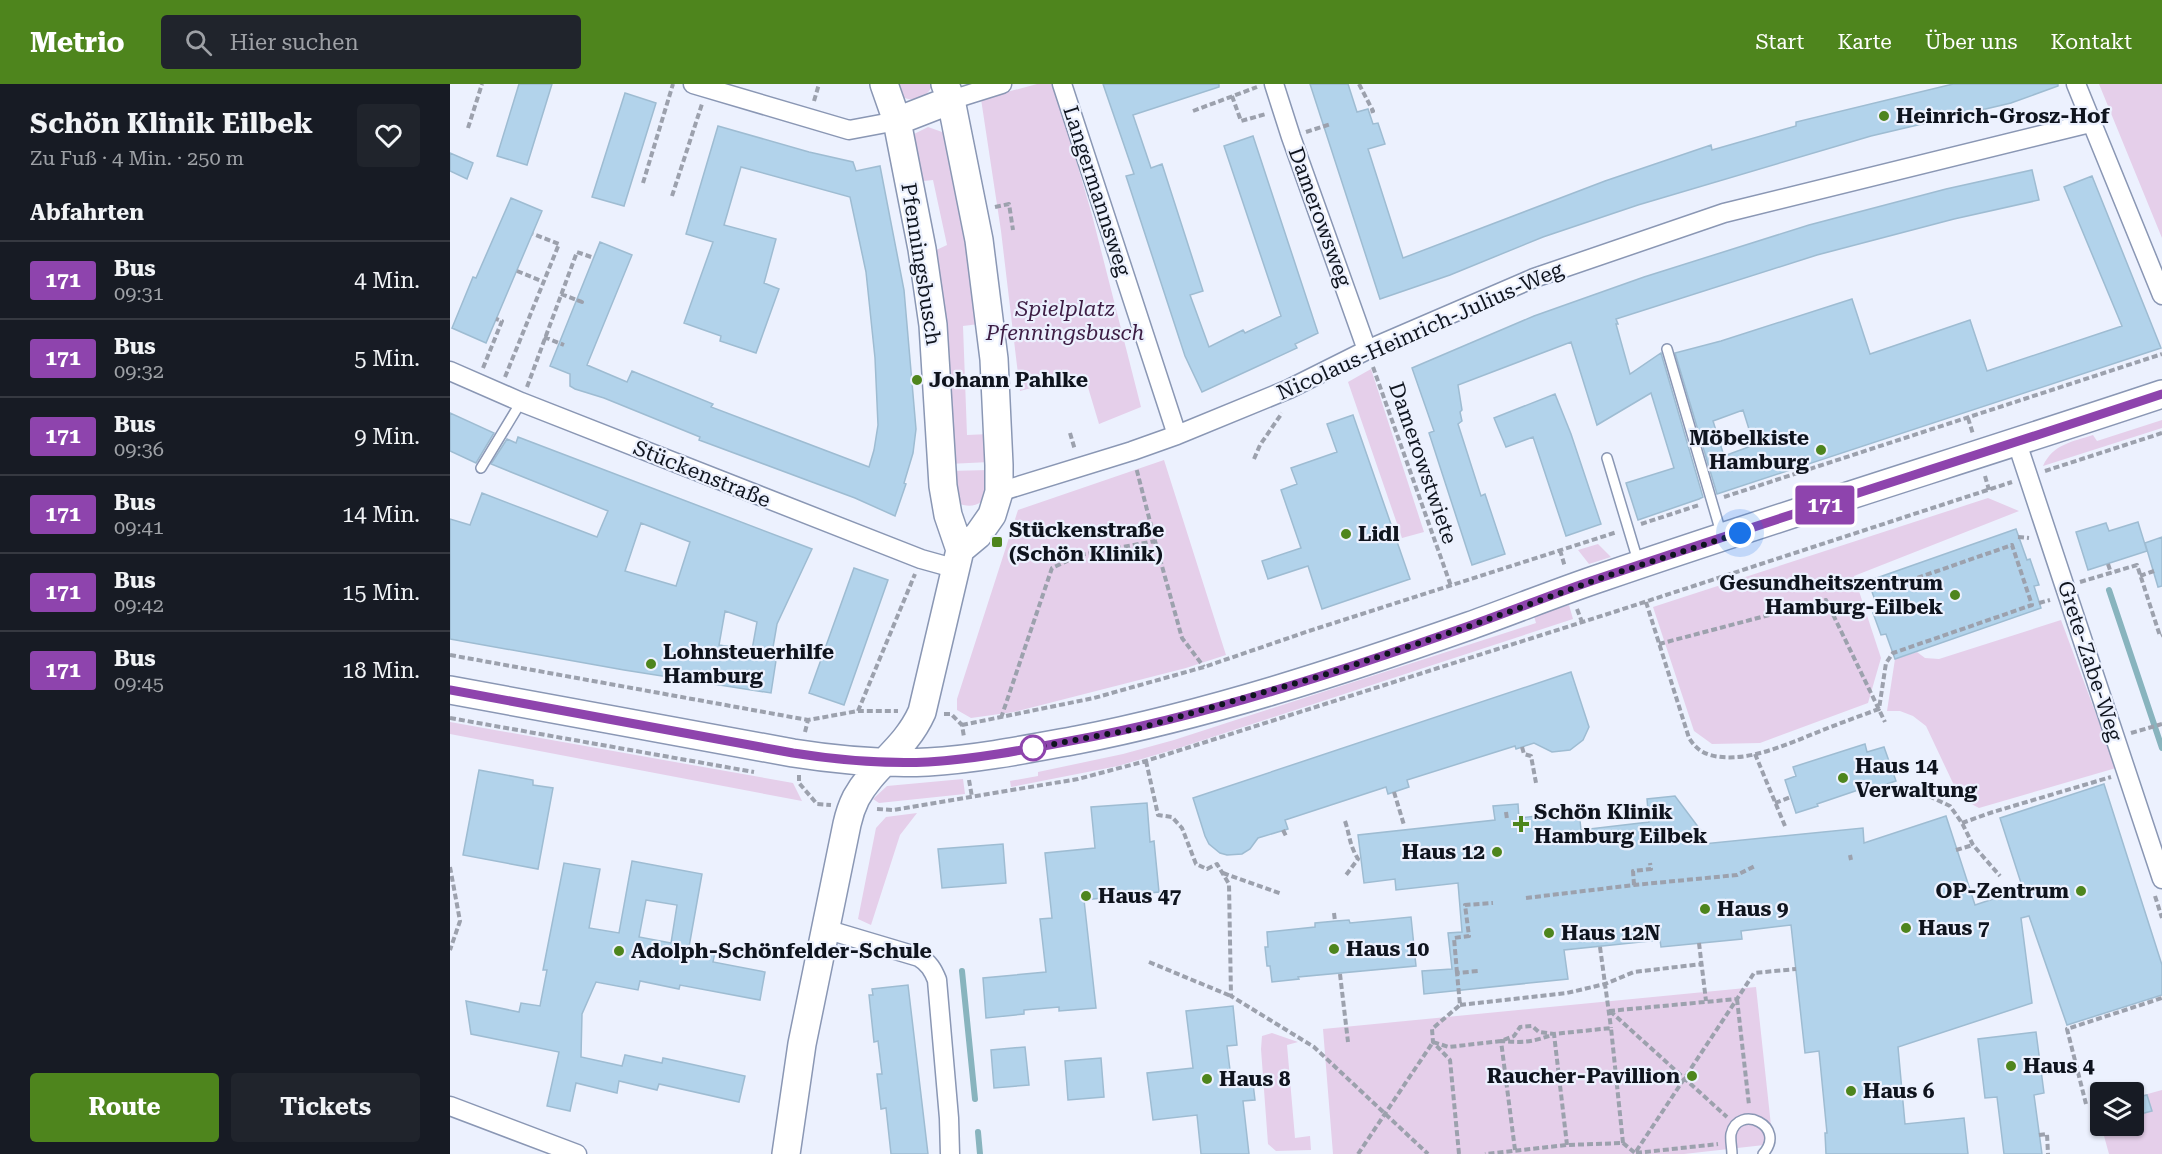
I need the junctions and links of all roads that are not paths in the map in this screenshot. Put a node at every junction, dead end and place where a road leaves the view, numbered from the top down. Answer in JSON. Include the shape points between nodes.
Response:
{"nodes":[{"id":1,"x":884,"y":84,"type":"edge"},
{"id":2,"x":1002,"y":84,"type":"edge"},
{"id":3,"x":1062,"y":84,"type":"edge"},
{"id":4,"x":1274,"y":84,"type":"edge"},
{"id":5,"x":2076,"y":84,"type":"edge"},
{"id":6,"x":700,"y":86,"type":"edge"},
{"id":7,"x":948,"y":92,"type":"edge"},
{"id":8,"x":897,"y":121,"type":"junction"},
{"id":9,"x":2090,"y":123,"type":"junction"},
{"id":10,"x":2162,"y":295,"type":"edge"},
{"id":11,"x":1667,"y":349,"type":"dead end"},
{"id":12,"x":1367,"y":350,"type":"junction"},
{"id":13,"x":450,"y":371,"type":"edge"},
{"id":14,"x":2162,"y":394,"type":"edge"},
{"id":15,"x":521,"y":402,"type":"junction"},
{"id":16,"x":1177,"y":435,"type":"junction"},
{"id":17,"x":2017,"y":443,"type":"junction"},
{"id":18,"x":1607,"y":458,"type":"dead end"},
{"id":19,"x":481,"y":468,"type":"dead end"},
{"id":20,"x":999,"y":492,"type":"junction"},
{"id":21,"x":1723,"y":538,"type":"junction"},
{"id":22,"x":959,"y":559,"type":"junction"},
{"id":23,"x":1640,"y":565,"type":"junction"},
{"id":24,"x":450,"y":690,"type":"edge"},
{"id":25,"x":886,"y":762,"type":"junction"},
{"id":26,"x":2162,"y":879,"type":"edge"},
{"id":27,"x":825,"y":929,"type":"junction"},
{"id":28,"x":450,"y":1106,"type":"edge"},
{"id":29,"x":577,"y":1154,"type":"edge"},
{"id":30,"x":786,"y":1154,"type":"edge"},
{"id":31,"x":950,"y":1154,"type":"edge"},
{"id":32,"x":1732,"y":1154,"type":"edge"},
{"id":33,"x":1763,"y":1154,"type":"edge"}],
"edges":[{"from":1,"to":8,"type":"main road","name":"Pfenningsbusch"},
{"from":2,"to":7,"type":"street"},
{"from":3,"to":16,"type":"street","name":"Langermannsweg"},
{"from":4,"to":12,"type":"street","name":"Damerowsweg"},
{"from":5,"to":9,"type":"street"},
{"from":6,"to":8,"type":"street","via":[[849,130]]},
{"from":7,"to":8,"type":"main road"},
{"from":7,"to":20,"type":"main road","via":[[979,240],[994,359]]},
{"from":8,"to":22,"type":"main road","name":"Pfenningsbusch","via":[[933,325],[943,486]]},
{"from":9,"to":10,"type":"street"},
{"from":9,"to":12,"type":"street","name":"Nicolaus-Heinrich-Julius-Weg","via":[[1724,213],[1534,278]]},
{"from":11,"to":21,"type":"lane"},
{"from":12,"to":16,"type":"street","name":"Nicolaus-Heinrich-Julius-Weg","via":[[1289,389]]},
{"from":13,"to":15,"type":"street","name":"Stückenstraße"},
{"from":14,"to":17,"type":"main road"},
{"from":15,"to":19,"type":"lane"},
{"from":15,"to":22,"type":"street","name":"Stückenstraße","via":[[921,560]]},
{"from":16,"to":20,"type":"street","name":"Nicolaus-Heinrich-Julius-Weg"},
{"from":17,"to":21,"type":"main road"},
{"from":17,"to":26,"type":"street","name":"Grete-Zabe-Weg","via":[[2059,592],[2127,772]]},
{"from":18,"to":23,"type":"lane"},
{"from":20,"to":22,"type":"main road","via":[[986,525]]},
{"from":21,"to":23,"type":"main road"},
{"from":22,"to":25,"type":"main road","via":[[922,712],[910,735]]},
{"from":23,"to":25,"type":"main road","via":[[1324,675],[1140,728],[966,758]]},
{"from":24,"to":25,"type":"main road","via":[[793,753]]},
{"from":25,"to":27,"type":"main road","via":[[864,786],[852,807]]},
{"from":27,"to":30,"type":"main road","via":[[801,1044]]},
{"from":27,"to":31,"type":"street","via":[[919,957],[933,970]]},
{"from":28,"to":29,"type":"street"},
{"from":32,"to":33,"type":"lane","via":[[1731,1133],[1736,1125],[1751,1119],[1762,1123],[1769,1132],[1769,1145]]}]}
